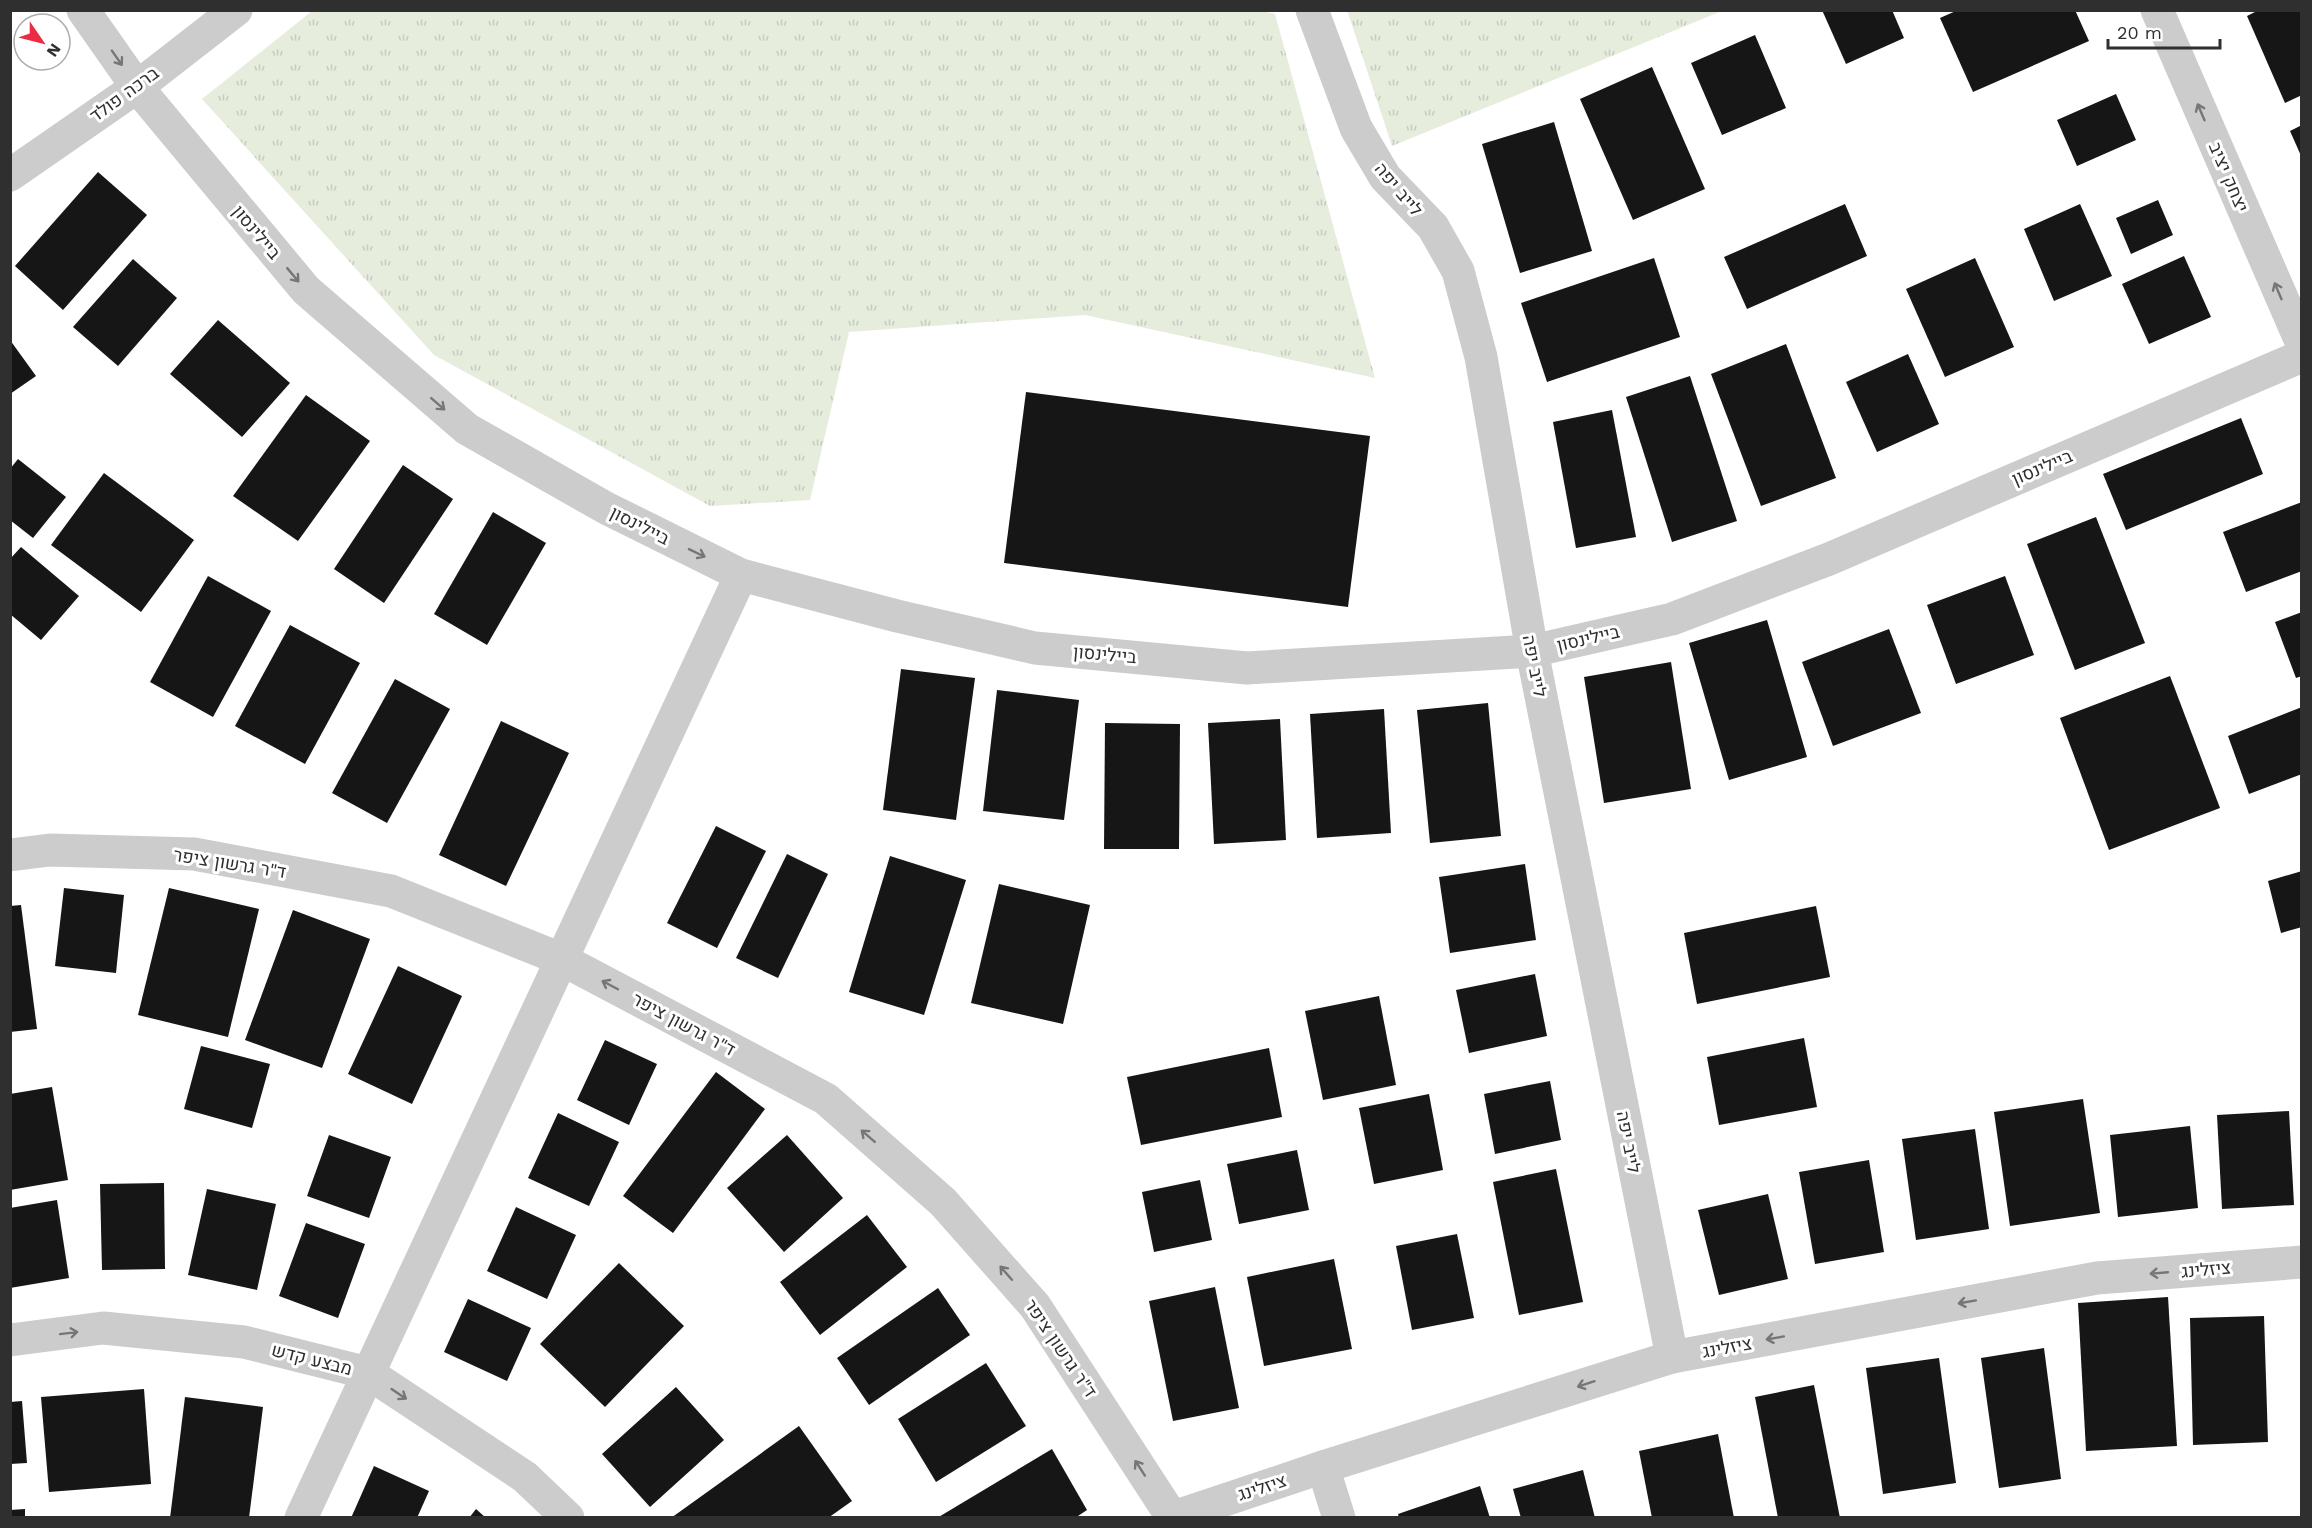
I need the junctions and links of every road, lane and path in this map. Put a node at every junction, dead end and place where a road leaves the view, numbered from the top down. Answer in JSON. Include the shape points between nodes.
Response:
{"nodes":[{"id":1,"x":83,"y":10,"type":"edge"},
{"id":2,"x":236,"y":10,"type":"edge"},
{"id":3,"x":1312,"y":10,"type":"edge"},
{"id":4,"x":2157,"y":10,"type":"edge"},
{"id":5,"x":137,"y":87,"type":"junction"},
{"id":6,"x":10,"y":175,"type":"edge"},
{"id":7,"x":2301,"y":344,"type":"edge"},
{"id":8,"x":2301,"y":356,"type":"edge"},
{"id":9,"x":741,"y":575,"type":"junction"},
{"id":10,"x":1532,"y":651,"type":"junction"},
{"id":11,"x":10,"y":855,"type":"edge"},
{"id":12,"x":561,"y":959,"type":"junction"},
{"id":13,"x":2301,"y":1262,"type":"edge"},
{"id":14,"x":10,"y":1340,"type":"edge"},
{"id":15,"x":1672,"y":1357,"type":"junction"},
{"id":16,"x":368,"y":1373,"type":"junction"},
{"id":17,"x":1323,"y":1467,"type":"junction"},
{"id":18,"x":1172,"y":1517,"type":"edge"},
{"id":19,"x":301,"y":1518,"type":"edge"},
{"id":20,"x":568,"y":1518,"type":"edge"},
{"id":21,"x":1339,"y":1518,"type":"edge"}],
"edges":[{"from":1,"to":5,"type":"street","name":"ביילינסון","one_way":true},
{"from":2,"to":5,"type":"street","name":"ברכה פולד"},
{"from":3,"to":10,"type":"street","name":"לייב יפה","via":[[1356,128],[1385,177],[1432,227],[1458,271],[1481,357]]},
{"from":7,"to":4,"type":"street","name":"יצחק יציב","one_way":true},
{"from":5,"to":6,"type":"street","name":"ברכה פולד"},
{"from":5,"to":9,"type":"street","name":"ביילינסון","one_way":true,"via":[[306,290],[467,429],[606,508]]},
{"from":8,"to":10,"type":"street","name":"ביילינסון","via":[[1819,563],[1672,619]]},
{"from":9,"to":10,"type":"street","name":"ביילינסון","via":[[1035,648],[1247,668]]},
{"from":9,"to":12,"type":"street"},
{"from":10,"to":15,"type":"street","name":"לייב יפה"},
{"from":11,"to":12,"type":"street","name":"ד\"ר גרשון ציפר","via":[[50,850],[194,854],[286,871],[390,891]]},
{"from":12,"to":16,"type":"street"},
{"from":18,"to":12,"type":"street","name":"ד\"ר גרשון ציפר","one_way":true,"via":[[1035,1306],[943,1202],[826,1100]]},
{"from":13,"to":15,"type":"street","name":"ציזלינג","one_way":true,"via":[[2097,1278]]},
{"from":14,"to":16,"type":"street","name":"מבצע קדש","one_way":true,"via":[[103,1328],[244,1342]]},
{"from":15,"to":17,"type":"street","name":"ציזלינג","one_way":true},
{"from":16,"to":19,"type":"street"},
{"from":16,"to":20,"type":"street","name":"מבצע קדש","one_way":true,"via":[[525,1477]]},
{"from":17,"to":18,"type":"street","name":"ציזלינג"},
{"from":17,"to":21,"type":"street"}]}
